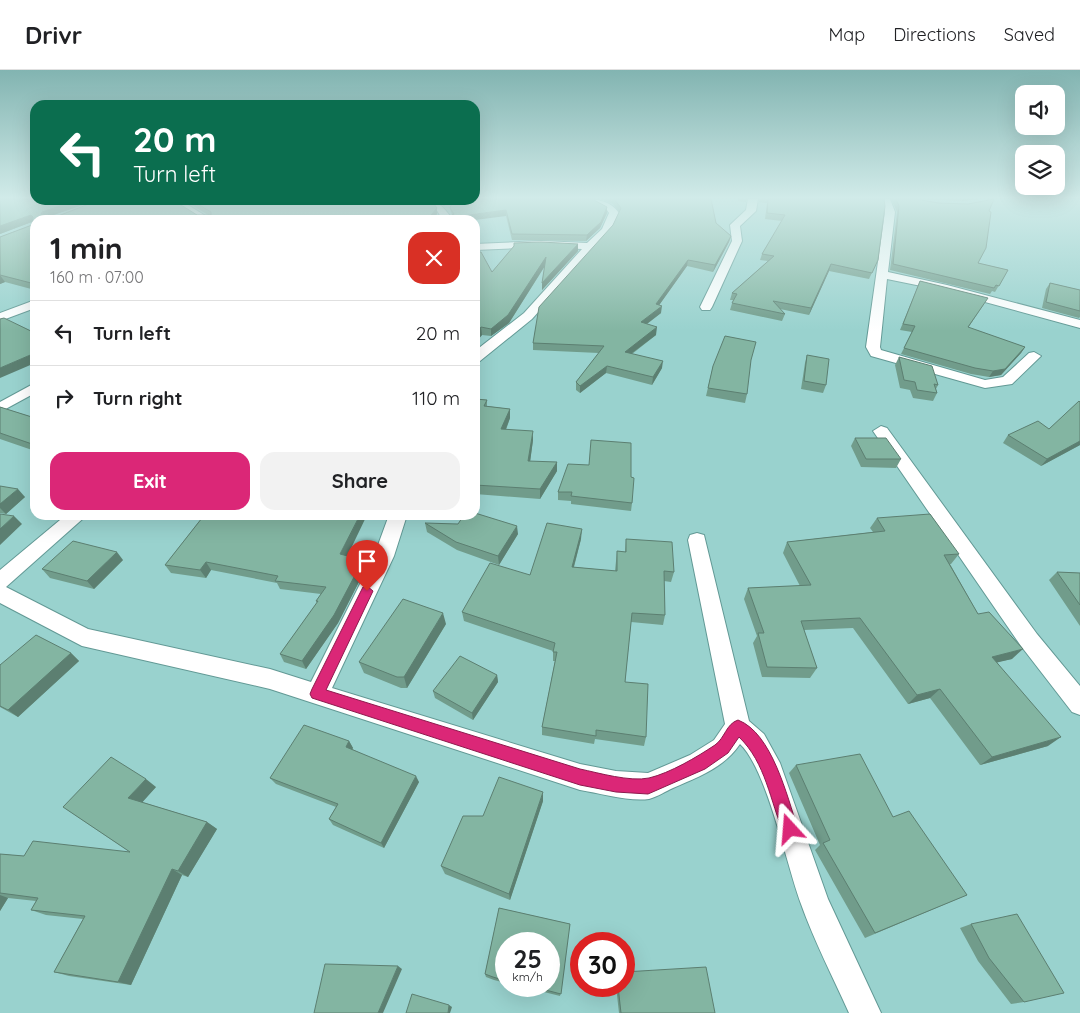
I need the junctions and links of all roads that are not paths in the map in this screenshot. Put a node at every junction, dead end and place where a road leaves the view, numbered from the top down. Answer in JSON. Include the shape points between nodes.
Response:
{"nodes":[{"id":1,"x":593,"y":243,"type":"edge"},
{"id":2,"x":736,"y":243,"type":"edge"},
{"id":3,"x":886,"y":243,"type":"edge"},
{"id":4,"x":590,"y":246,"type":"junction"},
{"id":5,"x":480,"y":248,"type":"edge"},
{"id":6,"x":882,"y":274,"type":"junction"},
{"id":7,"x":30,"y":306,"type":"edge"},
{"id":8,"x":706,"y":306,"type":"dead end"},
{"id":9,"x":0,"y":317,"type":"edge"},
{"id":10,"x":1080,"y":324,"type":"edge"},
{"id":11,"x":480,"y":354,"type":"edge"},
{"id":12,"x":1034,"y":356,"type":"dead end"},
{"id":13,"x":30,"y":390,"type":"edge"},
{"id":14,"x":0,"y":408,"type":"edge"},
{"id":15,"x":881,"y":431,"type":"dead end"},
{"id":16,"x":72,"y":520,"type":"edge"},
{"id":17,"x":396,"y":520,"type":"edge"},
{"id":18,"x":697,"y":540,"type":"dead end"},
{"id":19,"x":0,"y":581,"type":"edge"},
{"id":20,"x":0,"y":593,"type":"edge"},
{"id":21,"x":317,"y":694,"type":"junction"},
{"id":22,"x":1080,"y":704,"type":"edge"},
{"id":23,"x":738,"y":726,"type":"junction"},
{"id":24,"x":865,"y":1013,"type":"edge"}],
"edges":[{"from":1,"to":4,"type":"street"},
{"from":2,"to":8,"type":"street"},
{"from":3,"to":6,"type":"street"},
{"from":4,"to":5,"type":"street","via":[[541,244]]},
{"from":4,"to":11,"type":"street","via":[[528,316]]},
{"from":6,"to":10,"type":"street","via":[[943,286]]},
{"from":6,"to":12,"type":"street","via":[[876,353],[985,384],[1007,381]]},
{"from":7,"to":9,"type":"street"},
{"from":13,"to":14,"type":"street"},
{"from":15,"to":22,"type":"street","via":[[1029,640]]},
{"from":16,"to":19,"type":"street"},
{"from":17,"to":21,"type":"street","via":[[384,556]]},
{"from":18,"to":23,"type":"street"},
{"from":20,"to":21,"type":"street","via":[[99,642],[270,679]]},
{"from":21,"to":23,"type":"street","via":[[580,777],[616,784],[648,786],[699,764],[723,748]]},
{"from":23,"to":24,"type":"street","via":[[755,742],[771,772],[816,904]]}]}
